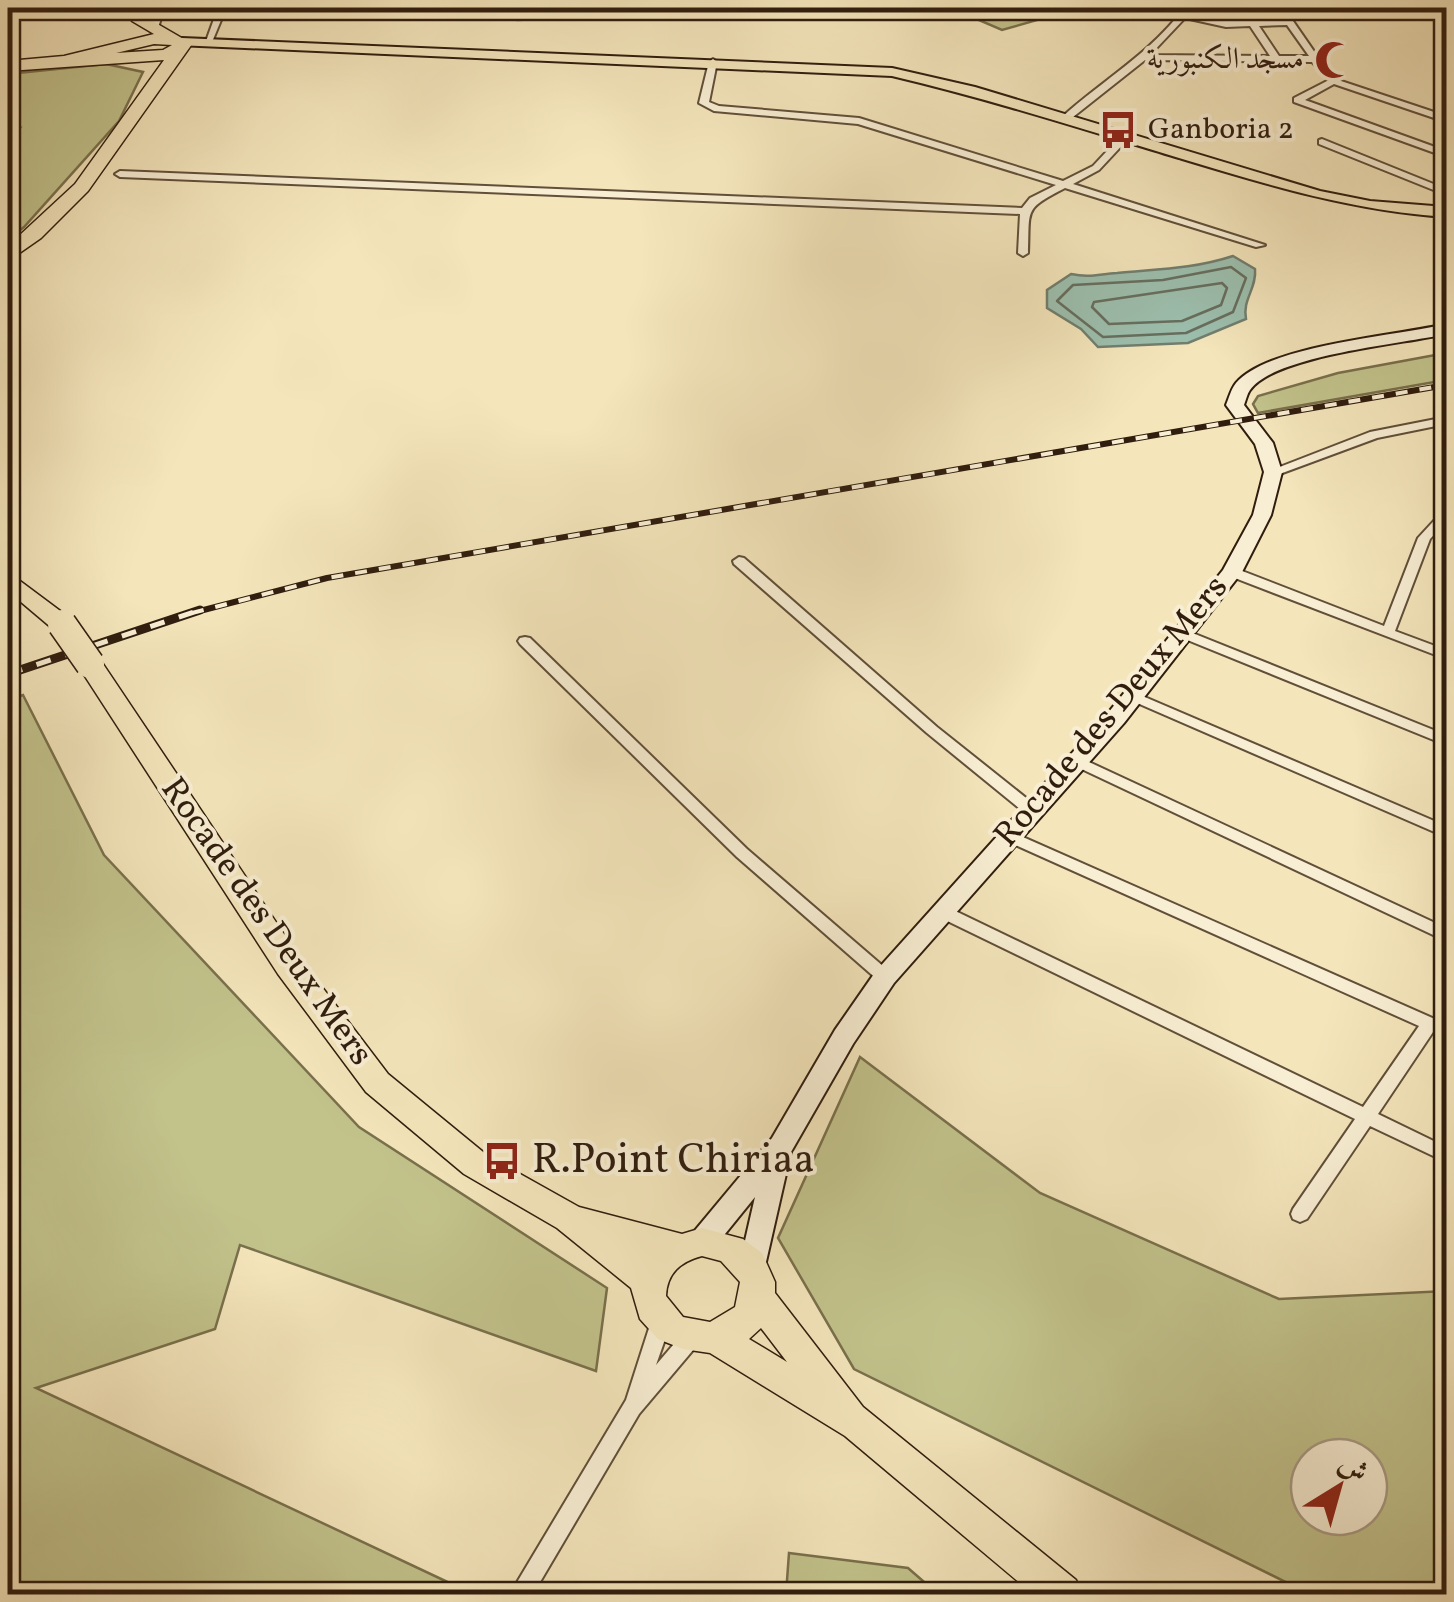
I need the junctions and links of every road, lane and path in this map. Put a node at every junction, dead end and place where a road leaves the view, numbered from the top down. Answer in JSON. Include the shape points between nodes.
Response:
{"nodes":[{"id":1,"x":160,"y":8,"type":"edge"},
{"id":2,"x":222,"y":8,"type":"edge"},
{"id":3,"x":1243,"y":8,"type":"edge"},
{"id":4,"x":1280,"y":8,"type":"edge"},
{"id":5,"x":1186,"y":11,"type":"edge"},
{"id":6,"x":135,"y":13,"type":"edge"},
{"id":7,"x":1289,"y":22,"type":"junction"},
{"id":8,"x":1253,"y":23,"type":"junction"},
{"id":9,"x":154,"y":28,"type":"junction"},
{"id":10,"x":216,"y":42,"type":"junction"},
{"id":11,"x":179,"y":44,"type":"junction"},
{"id":12,"x":146,"y":50,"type":"junction"},
{"id":13,"x":1148,"y":58,"type":"junction"},
{"id":14,"x":1314,"y":59,"type":"junction"},
{"id":15,"x":1277,"y":60,"type":"junction"},
{"id":16,"x":713,"y":62,"type":"junction"},
{"id":17,"x":8,"y":66,"type":"edge"},
{"id":18,"x":161,"y":78,"type":"junction"},
{"id":19,"x":1335,"y":80,"type":"junction"},
{"id":20,"x":1065,"y":119,"type":"junction"},
{"id":21,"x":1446,"y":119,"type":"edge"},
{"id":22,"x":1124,"y":138,"type":"junction"},
{"id":23,"x":1322,"y":142,"type":"dead end"},
{"id":24,"x":1446,"y":154,"type":"edge"},
{"id":25,"x":120,"y":174,"type":"dead end"},
{"id":26,"x":1068,"y":184,"type":"junction"},
{"id":27,"x":1446,"y":192,"type":"edge"},
{"id":28,"x":1024,"y":212,"type":"junction"},
{"id":29,"x":1446,"y":212,"type":"edge"},
{"id":30,"x":1260,"y":245,"type":"dead end"},
{"id":31,"x":1023,"y":253,"type":"dead end"},
{"id":32,"x":8,"y":255,"type":"edge"},
{"id":33,"x":1446,"y":328,"type":"edge"},
{"id":34,"x":1446,"y":422,"type":"edge"},
{"id":35,"x":1273,"y":472,"type":"junction"},
{"id":36,"x":1446,"y":516,"type":"edge"},
{"id":37,"x":739,"y":561,"type":"dead end"},
{"id":38,"x":1232,"y":572,"type":"junction"},
{"id":39,"x":8,"y":579,"type":"edge"},
{"id":40,"x":1388,"y":632,"type":"junction"},
{"id":41,"x":1185,"y":634,"type":"junction"},
{"id":42,"x":525,"y":640,"type":"dead end"},
{"id":43,"x":1446,"y":655,"type":"edge"},
{"id":44,"x":1134,"y":696,"type":"junction"},
{"id":45,"x":1446,"y":740,"type":"edge"},
{"id":46,"x":1076,"y":761,"type":"junction"},
{"id":47,"x":1030,"y":809,"type":"junction"},
{"id":48,"x":1446,"y":832,"type":"edge"},
{"id":49,"x":1007,"y":835,"type":"junction"},
{"id":50,"x":941,"y":911,"type":"junction"},
{"id":51,"x":1446,"y":934,"type":"edge"},
{"id":52,"x":885,"y":977,"type":"junction"},
{"id":53,"x":1438,"y":1027,"type":"edge"},
{"id":54,"x":1368,"y":1118,"type":"junction"},
{"id":55,"x":781,"y":1146,"type":"junction"},
{"id":56,"x":1446,"y":1155,"type":"edge"},
{"id":57,"x":1300,"y":1214,"type":"dead end"},
{"id":58,"x":570,"y":1218,"type":"junction"},
{"id":59,"x":690,"y":1244,"type":"junction"},
{"id":60,"x":648,"y":1282,"type":"junction"},
{"id":61,"x":756,"y":1283,"type":"junction"},
{"id":62,"x":690,"y":1332,"type":"junction"},
{"id":63,"x":632,"y":1408,"type":"junction"},
{"id":64,"x":858,"y":1424,"type":"junction"},
{"id":65,"x":521,"y":1594,"type":"edge"},
{"id":66,"x":1062,"y":1594,"type":"edge"}],
"edges":[{"from":1,"to":9,"type":"street"},
{"from":2,"to":10,"type":"street"},
{"from":3,"to":8,"type":"street"},
{"from":4,"to":7,"type":"street"},
{"from":5,"to":8,"type":"street","via":[[1226,24]]},
{"from":5,"to":13,"type":"street"},
{"from":6,"to":9,"type":"highway"},
{"from":6,"to":12,"type":"highway","via":[[133,25]]},
{"from":7,"to":8,"type":"street"},
{"from":7,"to":14,"type":"street"},
{"from":8,"to":15,"type":"street"},
{"from":9,"to":11,"type":"highway"},
{"from":10,"to":11,"type":"main road"},
{"from":10,"to":16,"type":"main road"},
{"from":11,"to":12,"type":"highway"},
{"from":11,"to":18,"type":"highway"},
{"from":12,"to":17,"type":"highway"},
{"from":12,"to":18,"type":"highway"},
{"from":13,"to":15,"type":"street"},
{"from":13,"to":20,"type":"street","via":[[1100,86]]},
{"from":14,"to":15,"type":"street"},
{"from":14,"to":19,"type":"street"},
{"from":16,"to":20,"type":"main road","via":[[912,75]]},
{"from":16,"to":26,"type":"street","via":[[704,103],[717,109],[859,121]]},
{"from":18,"to":32,"type":"highway","via":[[83,185]]},
{"from":19,"to":21,"type":"street"},
{"from":19,"to":24,"type":"street","via":[[1296,100]]},
{"from":20,"to":22,"type":"main road"},
{"from":22,"to":26,"type":"street","via":[[1096,168]]},
{"from":22,"to":29,"type":"main road","via":[[1335,199]]},
{"from":23,"to":27,"type":"street"},
{"from":25,"to":28,"type":"street"},
{"from":26,"to":28,"type":"street"},
{"from":26,"to":30,"type":"street"},
{"from":28,"to":31,"type":"street"},
{"from":33,"to":35,"type":"main road","via":[[1302,357],[1256,374],[1234,400],[1264,443]]},
{"from":34,"to":35,"type":"street","via":[[1374,435]]},
{"from":35,"to":38,"type":"main road","name":"Rocade des Deux Mers","via":[[1262,515]]},
{"from":36,"to":40,"type":"street","via":[[1424,538]]},
{"from":37,"to":47,"type":"street"},
{"from":38,"to":40,"type":"street"},
{"from":38,"to":41,"type":"main road","name":"Rocade des Deux Mers"},
{"from":39,"to":58,"type":"highway","name":"Rocade des Deux Mers","bridge":true,"via":[[62,624],[289,966],[377,1083],[476,1165]]},
{"from":40,"to":43,"type":"street"},
{"from":41,"to":44,"type":"main road","name":"Rocade des Deux Mers"},
{"from":41,"to":45,"type":"street"},
{"from":42,"to":52,"type":"street","via":[[742,853]]},
{"from":44,"to":46,"type":"main road","name":"Rocade des Deux Mers"},
{"from":44,"to":48,"type":"street"},
{"from":46,"to":47,"type":"main road","name":"Rocade des Deux Mers"},
{"from":46,"to":51,"type":"street"},
{"from":47,"to":49,"type":"main road","name":"Rocade des Deux Mers"},
{"from":49,"to":50,"type":"main road","name":"Rocade des Deux Mers"},
{"from":49,"to":53,"type":"street"},
{"from":50,"to":52,"type":"main road","name":"Rocade des Deux Mers"},
{"from":50,"to":54,"type":"street"},
{"from":52,"to":55,"type":"main road","name":"Rocade des Deux Mers"},
{"from":53,"to":54,"type":"street"},
{"from":54,"to":56,"type":"street"},
{"from":54,"to":57,"type":"street"},
{"from":55,"to":59,"type":"main road","name":"Rocade des Deux Mers"},
{"from":55,"to":61,"type":"main road","name":"Rocade des Deux Mers"},
{"from":58,"to":59,"type":"highway","name":"Rocade des Deux Mers"},
{"from":58,"to":60,"type":"highway","name":"Rocade des Deux Mers"},
{"from":59,"to":60,"type":"highway","via":[[654,1268]]},
{"from":59,"to":61,"type":"highway","via":[[732,1248]]},
{"from":60,"to":62,"type":"highway","via":[[652,1310]]},
{"from":61,"to":62,"type":"highway","via":[[743,1323]]},
{"from":61,"to":64,"type":"highway"},
{"from":62,"to":63,"type":"street"},
{"from":62,"to":63,"type":"street"},
{"from":62,"to":64,"type":"highway"},
{"from":63,"to":65,"type":"street"},
{"from":64,"to":66,"type":"highway"}]}
